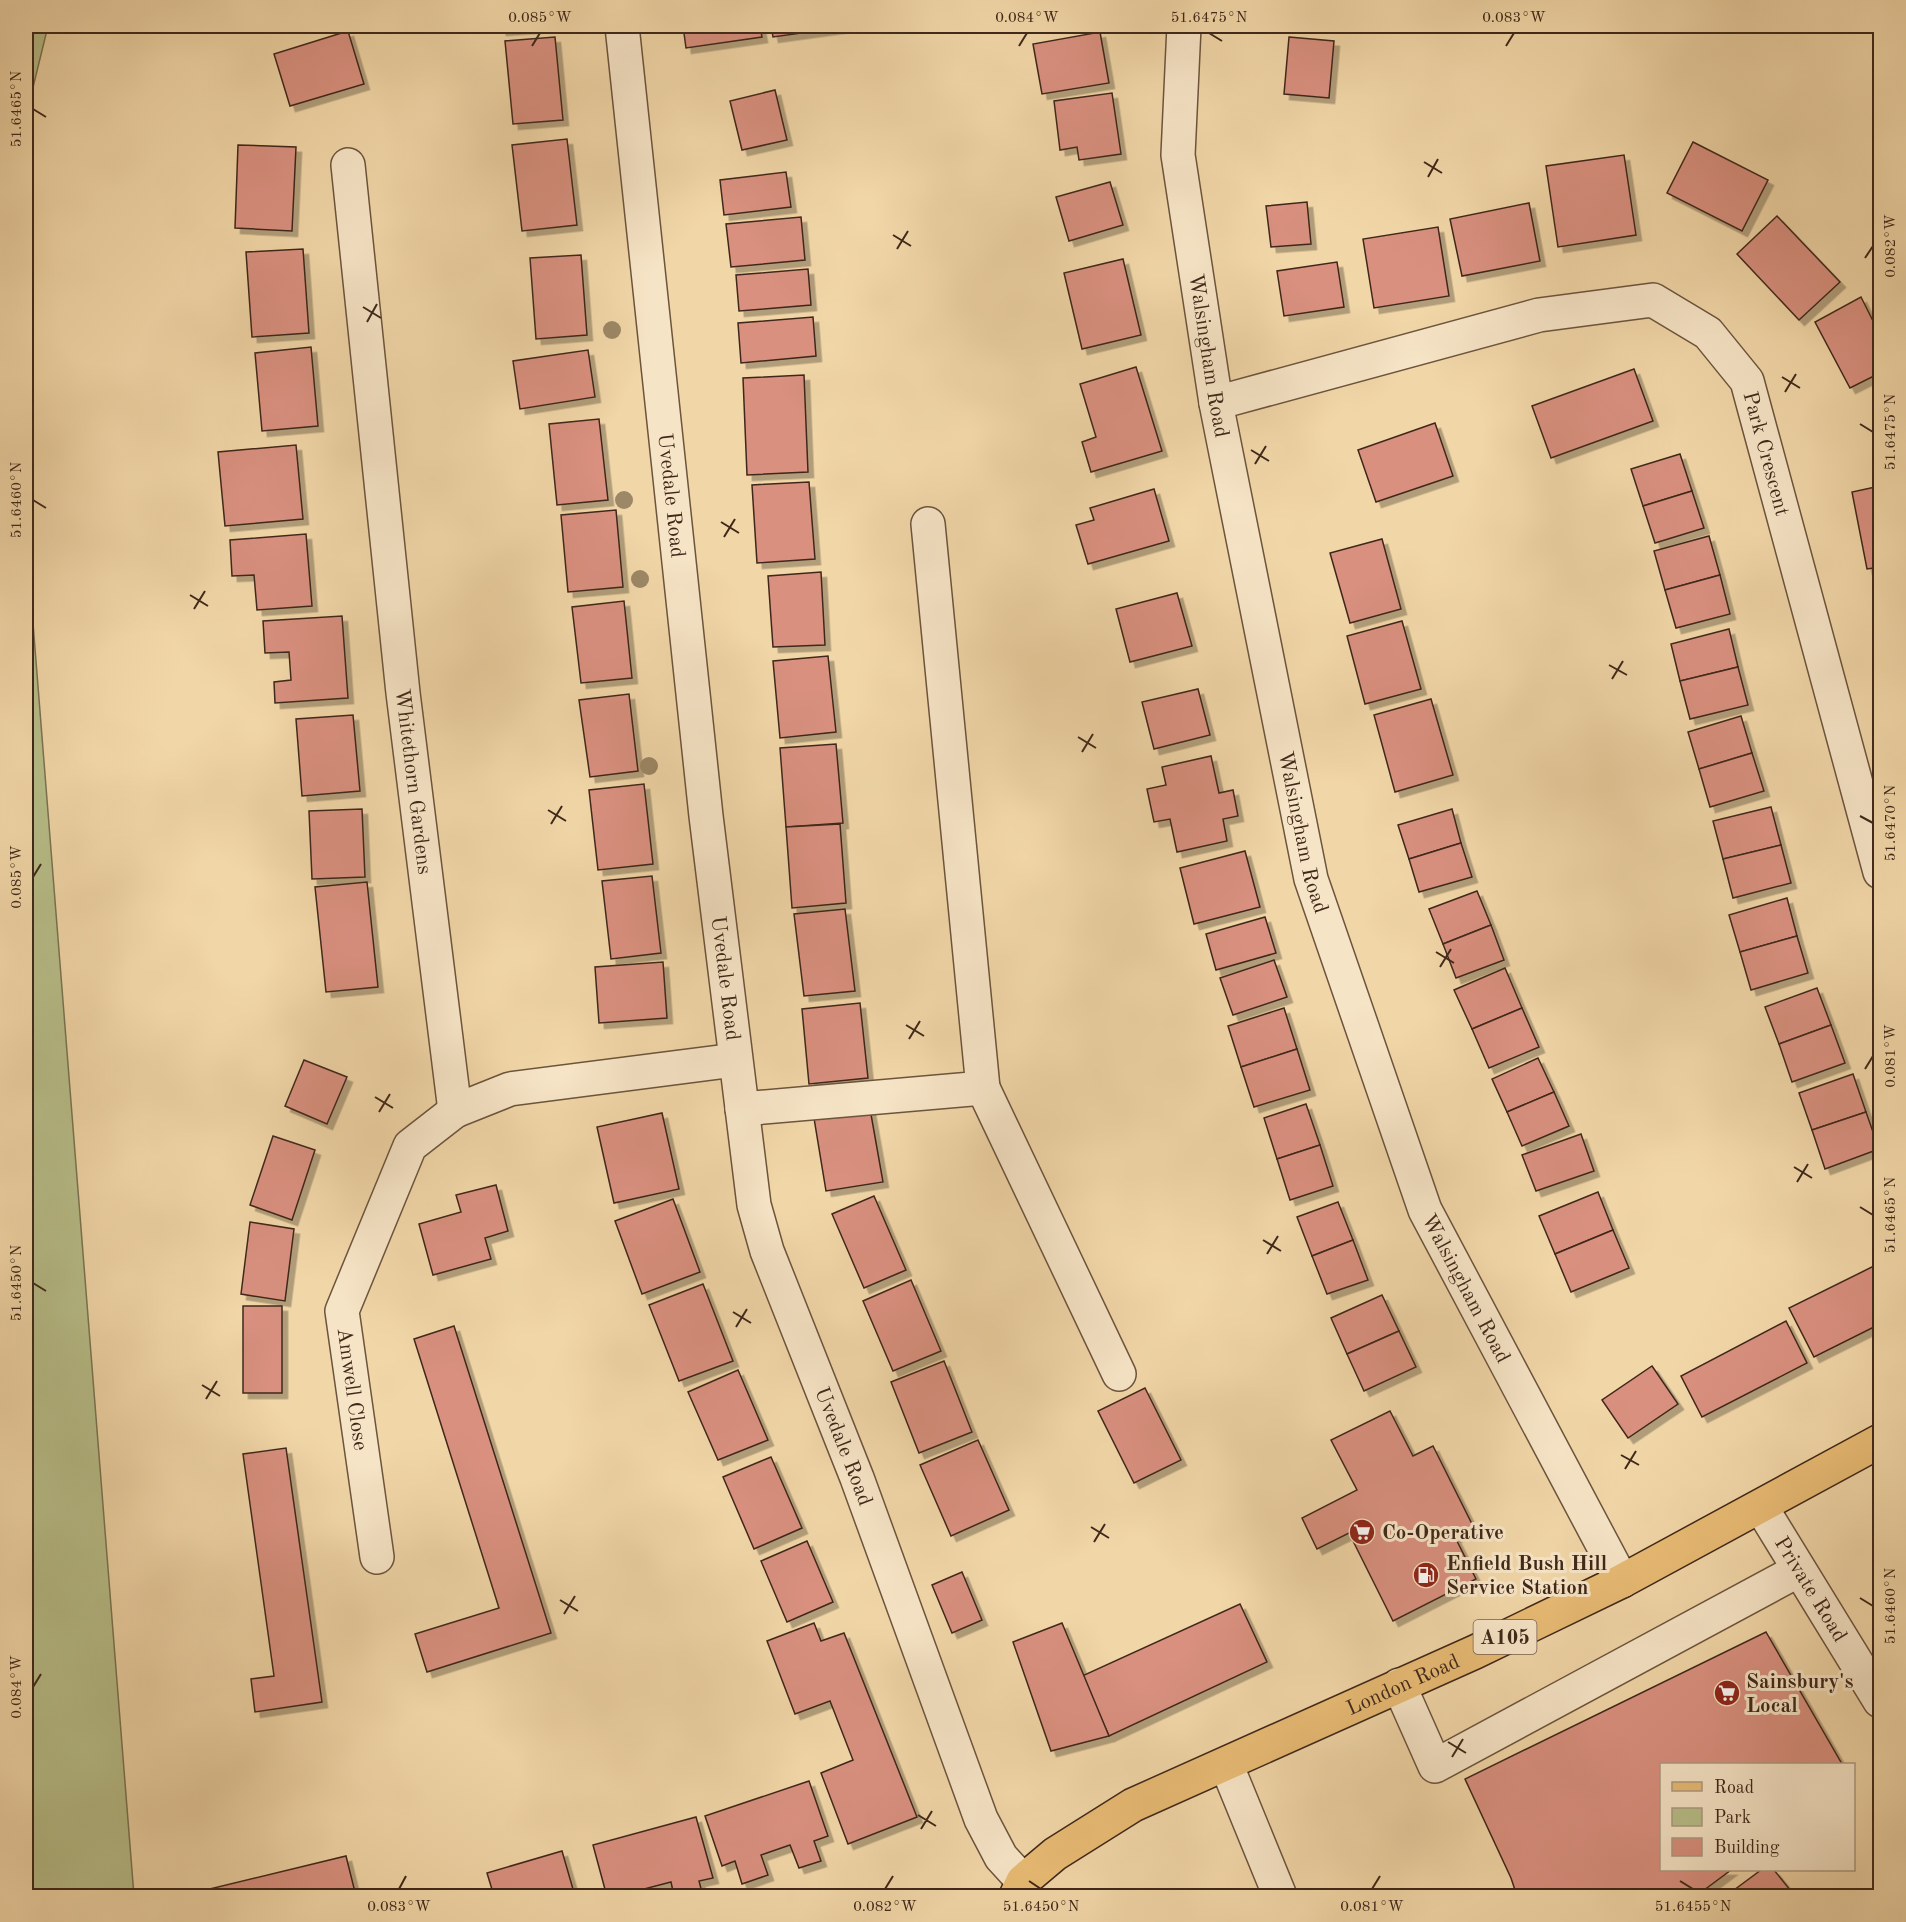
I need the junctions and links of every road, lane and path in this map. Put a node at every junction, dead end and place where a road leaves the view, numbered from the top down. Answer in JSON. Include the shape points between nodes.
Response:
{"nodes":[{"id":1,"x":622,"y":26,"type":"edge"},
{"id":2,"x":1184,"y":26,"type":"edge"},
{"id":3,"x":348,"y":165,"type":"dead end"},
{"id":4,"x":1216,"y":403,"type":"junction"},
{"id":5,"x":928,"y":524,"type":"dead end"},
{"id":6,"x":1881,"y":872,"type":"edge"},
{"id":7,"x":735,"y":1060,"type":"junction"},
{"id":8,"x":983,"y":1088,"type":"junction"},
{"id":9,"x":742,"y":1109,"type":"junction"},
{"id":10,"x":455,"y":1111,"type":"junction"},
{"id":11,"x":1119,"y":1374,"type":"dead end"},
{"id":12,"x":1881,"y":1441,"type":"edge"},
{"id":13,"x":1761,"y":1507,"type":"junction"},
{"id":14,"x":377,"y":1557,"type":"dead end"},
{"id":15,"x":1799,"y":1570,"type":"junction"},
{"id":16,"x":1622,"y":1581,"type":"junction"},
{"id":17,"x":1399,"y":1685,"type":"junction"},
{"id":18,"x":1881,"y":1701,"type":"edge"},
{"id":19,"x":1226,"y":1764,"type":"junction"},
{"id":20,"x":1019,"y":1889,"type":"edge"},
{"id":21,"x":1280,"y":1896,"type":"edge"}],
"edges":[{"from":1,"to":7,"type":"street","name":"Uvedale Road"},
{"from":2,"to":4,"type":"street","name":"Walsingham Road","via":[[1178,156]]},
{"from":3,"to":10,"type":"street","name":"Whitethorn Gardens","via":[[403,693]]},
{"from":4,"to":6,"type":"street","name":"Park Crescent","via":[[1539,315],[1653,300],[1708,333],[1747,381]]},
{"from":4,"to":16,"type":"street","name":"Walsingham Road","via":[[1311,879],[1421,1199]]},
{"from":5,"to":8,"type":"street"},
{"from":7,"to":9,"type":"street","name":"Uvedale Road"},
{"from":7,"to":10,"type":"street","via":[[510,1089]]},
{"from":8,"to":9,"type":"street"},
{"from":8,"to":11,"type":"street"},
{"from":9,"to":20,"type":"street","name":"Uvedale Road","via":[[754,1205],[767,1251],[857,1478],[981,1819]]},
{"from":10,"to":14,"type":"street","name":"Amwell Close","via":[[410,1146],[342,1311]]},
{"from":12,"to":13,"type":"main road","name":"London Road","number":"A105"},
{"from":13,"to":15,"type":"street","name":"Private Road"},
{"from":13,"to":16,"type":"main road","name":"London Road","number":"A105"},
{"from":15,"to":17,"type":"street","via":[[1435,1766]]},
{"from":15,"to":18,"type":"street","name":"Private Road"},
{"from":16,"to":17,"type":"main road","name":"London Road","number":"A105"},
{"from":17,"to":19,"type":"main road","name":"London Road","number":"A105"},
{"from":19,"to":20,"type":"main road","name":"London Road","number":"A105","via":[[1132,1805],[1055,1854]]},
{"from":19,"to":21,"type":"street"}]}
